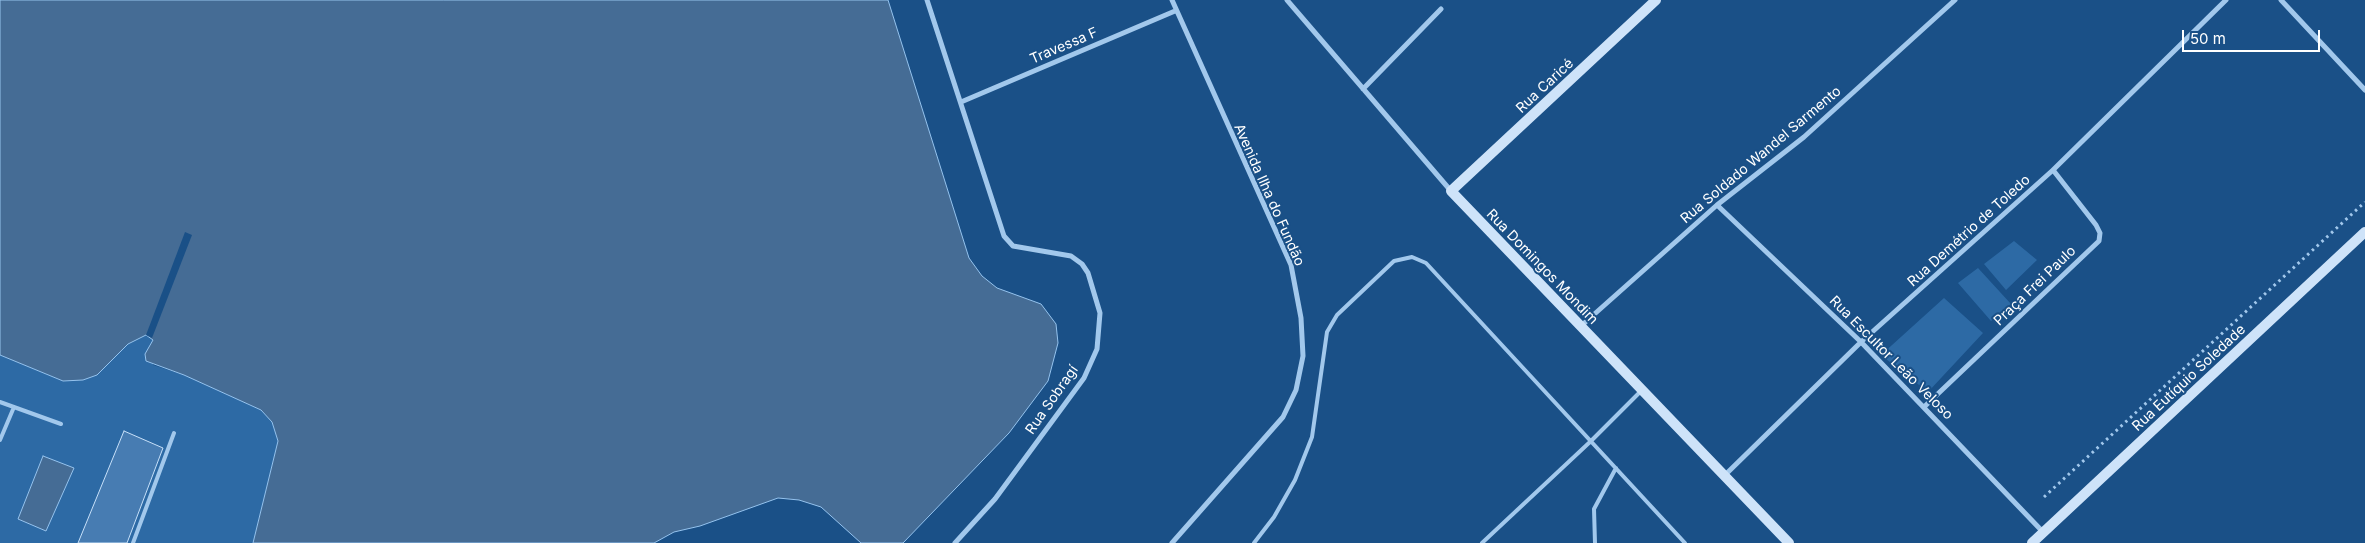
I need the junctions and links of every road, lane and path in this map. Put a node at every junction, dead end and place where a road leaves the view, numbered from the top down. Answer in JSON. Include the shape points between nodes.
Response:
{"nodes":[{"id":1,"x":927,"y":0,"type":"edge"},
{"id":2,"x":1172,"y":0,"type":"edge"},
{"id":3,"x":1287,"y":0,"type":"edge"},
{"id":4,"x":1656,"y":0,"type":"edge"},
{"id":5,"x":1955,"y":0,"type":"edge"},
{"id":6,"x":2226,"y":0,"type":"edge"},
{"id":7,"x":2281,"y":0,"type":"edge"},
{"id":8,"x":1441,"y":9,"type":"dead end"},
{"id":9,"x":1175,"y":12,"type":"junction"},
{"id":10,"x":1363,"y":89,"type":"junction"},
{"id":11,"x":2365,"y":90,"type":"edge"},
{"id":12,"x":961,"y":102,"type":"junction"},
{"id":13,"x":2053,"y":170,"type":"junction"},
{"id":14,"x":1451,"y":192,"type":"junction"},
{"id":15,"x":2365,"y":202,"type":"edge"},
{"id":16,"x":1717,"y":206,"type":"junction"},
{"id":17,"x":2365,"y":232,"type":"edge"},
{"id":18,"x":1581,"y":327,"type":"junction"},
{"id":19,"x":1861,"y":342,"type":"junction"},
{"id":20,"x":1642,"y":390,"type":"junction"},
{"id":21,"x":0,"y":402,"type":"edge"},
{"id":22,"x":14,"y":407,"type":"junction"},
{"id":23,"x":1924,"y":407,"type":"junction"},
{"id":24,"x":61,"y":424,"type":"dead end"},
{"id":25,"x":174,"y":433,"type":"dead end"},
{"id":26,"x":0,"y":440,"type":"edge"},
{"id":27,"x":1591,"y":441,"type":"junction"},
{"id":28,"x":1616,"y":468,"type":"junction"},
{"id":29,"x":1724,"y":476,"type":"junction"},
{"id":30,"x":2044,"y":497,"type":"dead end"},
{"id":31,"x":2043,"y":532,"type":"junction"},
{"id":32,"x":1784,"y":541,"type":"edge"},
{"id":33,"x":133,"y":543,"type":"edge"},
{"id":34,"x":955,"y":543,"type":"edge"},
{"id":35,"x":1172,"y":543,"type":"edge"},
{"id":36,"x":1254,"y":543,"type":"edge"},
{"id":37,"x":1482,"y":543,"type":"edge"},
{"id":38,"x":1595,"y":543,"type":"edge"},
{"id":39,"x":1685,"y":543,"type":"edge"},
{"id":40,"x":2032,"y":543,"type":"edge"}],
"edges":[{"from":1,"to":12,"type":"street","name":"Rua Sobragí"},
{"from":2,"to":9,"type":"street","name":"Avenida Ilha do Fundão"},
{"from":3,"to":10,"type":"street","name":"Rua Domingos Mondim"},
{"from":4,"to":14,"type":"street","name":"Rua Caricé"},
{"from":5,"to":16,"type":"street","name":"Rua Soldado Wandel Sarmento","via":[[1804,137]]},
{"from":6,"to":13,"type":"street","name":"Rua Demétrio de Toledo"},
{"from":7,"to":11,"type":"street"},
{"from":8,"to":10,"type":"street"},
{"from":9,"to":12,"type":"street","name":"Travessa F"},
{"from":9,"to":35,"type":"street","name":"Avenida Ilha do Fundão","via":[[1290,265],[1301,318],[1303,356],[1296,390],[1284,417]]},
{"from":10,"to":14,"type":"street","name":"Rua Domingos Mondim"},
{"from":12,"to":34,"type":"street","name":"Rua Sobragí","via":[[1004,236],[1013,246],[1071,256],[1082,264],[1088,273],[1100,313],[1096,349],[1084,378],[995,499]]},
{"from":13,"to":19,"type":"street","name":"Rua Demétrio de Toledo"},
{"from":13,"to":23,"type":"street","name":"Praça Frei Paulo","via":[[2096,225],[2099,241]]},
{"from":14,"to":18,"type":"street","name":"Rua Domingos Mondim"},
{"from":15,"to":30,"type":"path"},
{"from":16,"to":18,"type":"street","name":"Rua Soldado Wandel Sarmento"},
{"from":16,"to":19,"type":"street","name":"Rua Escultor Leão Veloso"},
{"from":17,"to":31,"type":"street","name":"Rua Eutíquio Soledade"},
{"from":18,"to":20,"type":"street","name":"Rua Domingos Mondim"},
{"from":19,"to":23,"type":"street","name":"Rua Escultor Leão Veloso"},
{"from":19,"to":29,"type":"street","name":"Rua Demétrio de Toledo"},
{"from":20,"to":27,"type":"lane"},
{"from":20,"to":29,"type":"street","name":"Rua Domingos Mondim"},
{"from":21,"to":22,"type":"lane"},
{"from":22,"to":24,"type":"lane"},
{"from":22,"to":26,"type":"lane"},
{"from":23,"to":31,"type":"street","name":"Rua Escultor Leão Veloso"},
{"from":25,"to":33,"type":"lane"},
{"from":27,"to":28,"type":"lane"},
{"from":27,"to":36,"type":"lane","via":[[1426,263],[1412,257],[1394,261],[1337,315],[1327,332],[1312,437],[1295,480],[1274,517]]},
{"from":27,"to":37,"type":"lane"},
{"from":28,"to":38,"type":"lane","via":[[1594,509]]},
{"from":28,"to":39,"type":"lane"},
{"from":29,"to":32,"type":"street","name":"Rua Domingos Mondim"},
{"from":31,"to":40,"type":"street","name":"Rua Eutíquio Soledade"}]}
